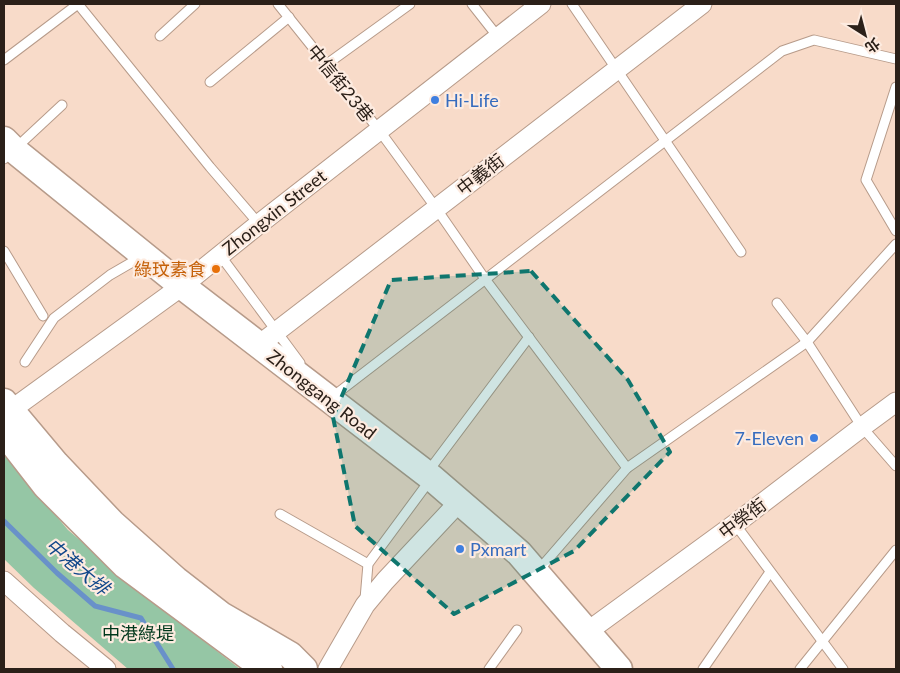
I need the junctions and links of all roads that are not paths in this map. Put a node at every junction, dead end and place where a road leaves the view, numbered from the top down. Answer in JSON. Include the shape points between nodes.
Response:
{"nodes":[{"id":1,"x":78,"y":4,"type":"edge"},
{"id":2,"x":195,"y":4,"type":"edge"},
{"id":3,"x":278,"y":4,"type":"edge"},
{"id":4,"x":410,"y":4,"type":"edge"},
{"id":5,"x":472,"y":4,"type":"edge"},
{"id":6,"x":541,"y":4,"type":"edge"},
{"id":7,"x":572,"y":4,"type":"edge"},
{"id":8,"x":702,"y":4,"type":"edge"},
{"id":9,"x":289,"y":17,"type":"junction"},
{"id":10,"x":160,"y":36,"type":"dead end"},
{"id":11,"x":498,"y":37,"type":"junction"},
{"id":12,"x":896,"y":59,"type":"edge"},
{"id":13,"x":4,"y":60,"type":"edge"},
{"id":14,"x":327,"y":64,"type":"junction"},
{"id":15,"x":617,"y":69,"type":"junction"},
{"id":16,"x":210,"y":82,"type":"dead end"},
{"id":17,"x":896,"y":87,"type":"edge"},
{"id":18,"x":62,"y":105,"type":"dead end"},
{"id":19,"x":379,"y":130,"type":"junction"},
{"id":20,"x":666,"y":140,"type":"junction"},
{"id":21,"x":7,"y":149,"type":"edge"},
{"id":22,"x":436,"y":208,"type":"junction"},
{"id":23,"x":259,"y":224,"type":"junction"},
{"id":24,"x":896,"y":231,"type":"edge"},
{"id":25,"x":896,"y":244,"type":"edge"},
{"id":26,"x":4,"y":251,"type":"edge"},
{"id":27,"x":741,"y":252,"type":"dead end"},
{"id":28,"x":144,"y":255,"type":"junction"},
{"id":29,"x":220,"y":255,"type":"junction"},
{"id":30,"x":485,"y":279,"type":"junction"},
{"id":31,"x":182,"y":286,"type":"junction"},
{"id":32,"x":777,"y":303,"type":"dead end"},
{"id":33,"x":43,"y":316,"type":"dead end"},
{"id":34,"x":528,"y":337,"type":"junction"},
{"id":35,"x":268,"y":338,"type":"junction"},
{"id":36,"x":807,"y":342,"type":"junction"},
{"id":37,"x":24,"y":362,"type":"dead end"},
{"id":38,"x":325,"y":396,"type":"junction"},
{"id":39,"x":896,"y":402,"type":"edge"},
{"id":40,"x":6,"y":415,"type":"edge"},
{"id":41,"x":862,"y":427,"type":"junction"},
{"id":42,"x":896,"y":466,"type":"edge"},
{"id":43,"x":627,"y":468,"type":"junction"},
{"id":44,"x":429,"y":476,"type":"junction"},
{"id":45,"x":459,"y":502,"type":"junction"},
{"id":46,"x":280,"y":514,"type":"dead end"},
{"id":47,"x":735,"y":524,"type":"junction"},
{"id":48,"x":896,"y":550,"type":"edge"},
{"id":49,"x":368,"y":564,"type":"junction"},
{"id":50,"x":537,"y":572,"type":"junction"},
{"id":51,"x":770,"y":572,"type":"junction"},
{"id":52,"x":4,"y":581,"type":"edge"},
{"id":53,"x":365,"y":605,"type":"junction"},
{"id":54,"x":517,"y":630,"type":"dead end"},
{"id":55,"x":587,"y":632,"type":"junction"},
{"id":56,"x":823,"y":641,"type":"junction"},
{"id":57,"x":106,"y":669,"type":"edge"},
{"id":58,"x":269,"y":669,"type":"edge"},
{"id":59,"x":304,"y":669,"type":"edge"},
{"id":60,"x":328,"y":669,"type":"edge"},
{"id":61,"x":489,"y":669,"type":"edge"},
{"id":62,"x":619,"y":669,"type":"edge"},
{"id":63,"x":703,"y":669,"type":"edge"},
{"id":64,"x":800,"y":669,"type":"edge"},
{"id":65,"x":843,"y":669,"type":"edge"}],
"edges":[{"from":1,"to":13,"type":"lane"},
{"from":1,"to":23,"type":"lane"},
{"from":2,"to":10,"type":"lane"},
{"from":3,"to":9,"type":"lane","name":"中信街23巷"},
{"from":4,"to":14,"type":"lane"},
{"from":5,"to":11,"type":"lane"},
{"from":6,"to":11,"type":"street","name":"Zhongxin Street"},
{"from":7,"to":15,"type":"lane"},
{"from":8,"to":15,"type":"street","name":"中義街"},
{"from":9,"to":14,"type":"lane","name":"中信街23巷"},
{"from":9,"to":16,"type":"lane"},
{"from":11,"to":19,"type":"street","name":"Zhongxin Street"},
{"from":12,"to":20,"type":"lane","via":[[814,40],[782,51]]},
{"from":14,"to":19,"type":"lane","name":"中信街23巷"},
{"from":15,"to":20,"type":"lane"},
{"from":15,"to":22,"type":"street","name":"中義街"},
{"from":17,"to":24,"type":"lane","via":[[866,180]]},
{"from":18,"to":21,"type":"lane"},
{"from":19,"to":22,"type":"lane","name":"中信街23巷"},
{"from":19,"to":23,"type":"street","name":"Zhongxin Street"},
{"from":20,"to":27,"type":"lane"},
{"from":20,"to":30,"type":"lane"},
{"from":21,"to":28,"type":"street","name":"Zhonggang Road"},
{"from":22,"to":30,"type":"lane","name":"中信街23巷"},
{"from":22,"to":35,"type":"street","name":"中義街"},
{"from":23,"to":29,"type":"street","name":"Zhongxin Street"},
{"from":25,"to":36,"type":"lane"},
{"from":26,"to":33,"type":"lane"},
{"from":28,"to":31,"type":"street","name":"Zhonggang Road"},
{"from":28,"to":37,"type":"lane","via":[[54,318]]},
{"from":29,"to":31,"type":"street","name":"Zhongxin Street"},
{"from":29,"to":35,"type":"lane"},
{"from":30,"to":34,"type":"lane","name":"中信街23巷"},
{"from":30,"to":38,"type":"lane"},
{"from":31,"to":35,"type":"street","name":"Zhonggang Road"},
{"from":31,"to":40,"type":"street","name":"Zhongxin Street"},
{"from":32,"to":36,"type":"lane"},
{"from":34,"to":43,"type":"lane","name":"中信街23巷"},
{"from":34,"to":44,"type":"lane"},
{"from":35,"to":38,"type":"street","name":"Zhonggang Road"},
{"from":36,"to":41,"type":"lane"},
{"from":36,"to":43,"type":"lane"},
{"from":38,"to":44,"type":"street","name":"Zhonggang Road"},
{"from":39,"to":41,"type":"street","name":"中榮街"},
{"from":40,"to":58,"type":"street","via":[[46,486],[125,565],[248,657]]},
{"from":40,"to":59,"type":"street","via":[[112,523],[176,580],[220,615],[290,655]]},
{"from":41,"to":42,"type":"lane"},
{"from":41,"to":47,"type":"street","name":"中榮街"},
{"from":43,"to":50,"type":"lane"},
{"from":44,"to":45,"type":"street","name":"Zhonggang Road"},
{"from":44,"to":49,"type":"lane"},
{"from":45,"to":50,"type":"street","name":"Zhonggang Road"},
{"from":45,"to":53,"type":"street"},
{"from":46,"to":49,"type":"lane"},
{"from":47,"to":51,"type":"lane"},
{"from":47,"to":55,"type":"street","name":"中榮街"},
{"from":48,"to":56,"type":"lane"},
{"from":49,"to":53,"type":"lane"},
{"from":50,"to":55,"type":"street","name":"Zhonggang Road"},
{"from":51,"to":56,"type":"lane"},
{"from":51,"to":63,"type":"lane"},
{"from":52,"to":57,"type":"street"},
{"from":53,"to":60,"type":"street"},
{"from":54,"to":61,"type":"lane"},
{"from":55,"to":62,"type":"street","name":"Zhonggang Road"},
{"from":56,"to":64,"type":"lane"},
{"from":56,"to":65,"type":"lane"}]}
